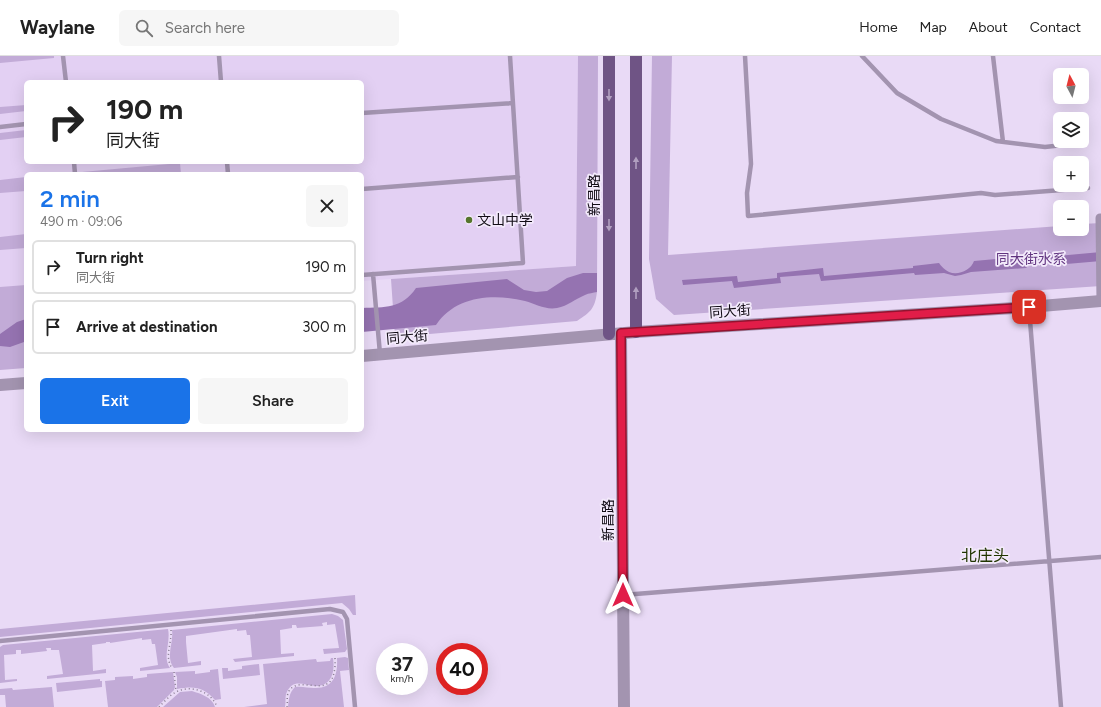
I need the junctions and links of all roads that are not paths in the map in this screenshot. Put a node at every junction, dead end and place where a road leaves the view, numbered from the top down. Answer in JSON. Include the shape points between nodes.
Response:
{"nodes":[{"id":1,"x":63,"y":56,"type":"edge"},
{"id":2,"x":219,"y":56,"type":"edge"},
{"id":3,"x":510,"y":56,"type":"edge"},
{"id":4,"x":609,"y":56,"type":"edge"},
{"id":5,"x":636,"y":56,"type":"edge"},
{"id":6,"x":745,"y":56,"type":"edge"},
{"id":7,"x":862,"y":56,"type":"edge"},
{"id":8,"x":993,"y":56,"type":"edge"},
{"id":9,"x":66,"y":80,"type":"edge"},
{"id":10,"x":221,"y":80,"type":"edge"},
{"id":11,"x":513,"y":102,"type":"junction"},
{"id":12,"x":364,"y":113,"type":"edge"},
{"id":13,"x":24,"y":124,"type":"edge"},
{"id":14,"x":0,"y":127,"type":"edge"},
{"id":15,"x":1003,"y":142,"type":"junction"},
{"id":16,"x":1053,"y":146,"type":"edge"},
{"id":17,"x":518,"y":177,"type":"junction"},
{"id":18,"x":364,"y":189,"type":"edge"},
{"id":19,"x":1053,"y":191,"type":"edge"},
{"id":20,"x":1100,"y":218,"type":"edge"},
{"id":21,"x":373,"y":274,"type":"junction"},
{"id":22,"x":364,"y":275,"type":"edge"},
{"id":23,"x":1101,"y":301,"type":"edge"},
{"id":24,"x":1029,"y":307,"type":"junction"},
{"id":25,"x":636,"y":332,"type":"junction"},
{"id":26,"x":621,"y":333,"type":"junction"},
{"id":27,"x":609,"y":334,"type":"junction"},
{"id":28,"x":380,"y":355,"type":"junction"},
{"id":29,"x":364,"y":356,"type":"edge"},
{"id":30,"x":24,"y":383,"type":"edge"},
{"id":31,"x":0,"y":385,"type":"edge"},
{"id":32,"x":1101,"y":557,"type":"edge"},
{"id":33,"x":1049,"y":562,"type":"junction"},
{"id":34,"x":623,"y":595,"type":"junction"},
{"id":35,"x":0,"y":641,"type":"edge"},
{"id":36,"x":355,"y":707,"type":"edge"},
{"id":37,"x":624,"y":707,"type":"edge"},
{"id":38,"x":1061,"y":707,"type":"edge"}],
"edges":[{"from":1,"to":9,"type":"lane"},
{"from":2,"to":10,"type":"lane"},
{"from":3,"to":11,"type":"lane"},
{"from":4,"to":27,"type":"main road","name":"新昌路","one_way":true},
{"from":25,"to":5,"type":"main road","one_way":true},
{"from":6,"to":19,"type":"lane","via":[[751,164],[747,192],[748,216],[981,193],[995,195]]},
{"from":7,"to":15,"type":"lane","via":[[897,93],[941,119]]},
{"from":8,"to":15,"type":"lane"},
{"from":11,"to":12,"type":"lane"},
{"from":11,"to":17,"type":"lane"},
{"from":13,"to":14,"type":"lane"},
{"from":15,"to":16,"type":"lane"},
{"from":17,"to":18,"type":"lane"},
{"from":17,"to":21,"type":"lane","via":[[523,263]]},
{"from":20,"to":23,"type":"street"},
{"from":21,"to":22,"type":"lane"},
{"from":21,"to":28,"type":"lane"},
{"from":23,"to":24,"type":"street","name":"同大街"},
{"from":24,"to":25,"type":"street","name":"同大街"},
{"from":24,"to":33,"type":"lane"},
{"from":25,"to":26,"type":"street","name":"同大街"},
{"from":26,"to":27,"type":"street","name":"同大街"},
{"from":26,"to":34,"type":"street","name":"新昌路"},
{"from":27,"to":28,"type":"street","name":"同大街"},
{"from":28,"to":29,"type":"street","name":"同大街"},
{"from":30,"to":31,"type":"street"},
{"from":32,"to":33,"type":"lane"},
{"from":33,"to":34,"type":"lane"},
{"from":33,"to":38,"type":"lane"},
{"from":34,"to":37,"type":"street","name":"新昌路"},
{"from":35,"to":36,"type":"lane","via":[[330,609],[342,612],[348,619]]}]}
